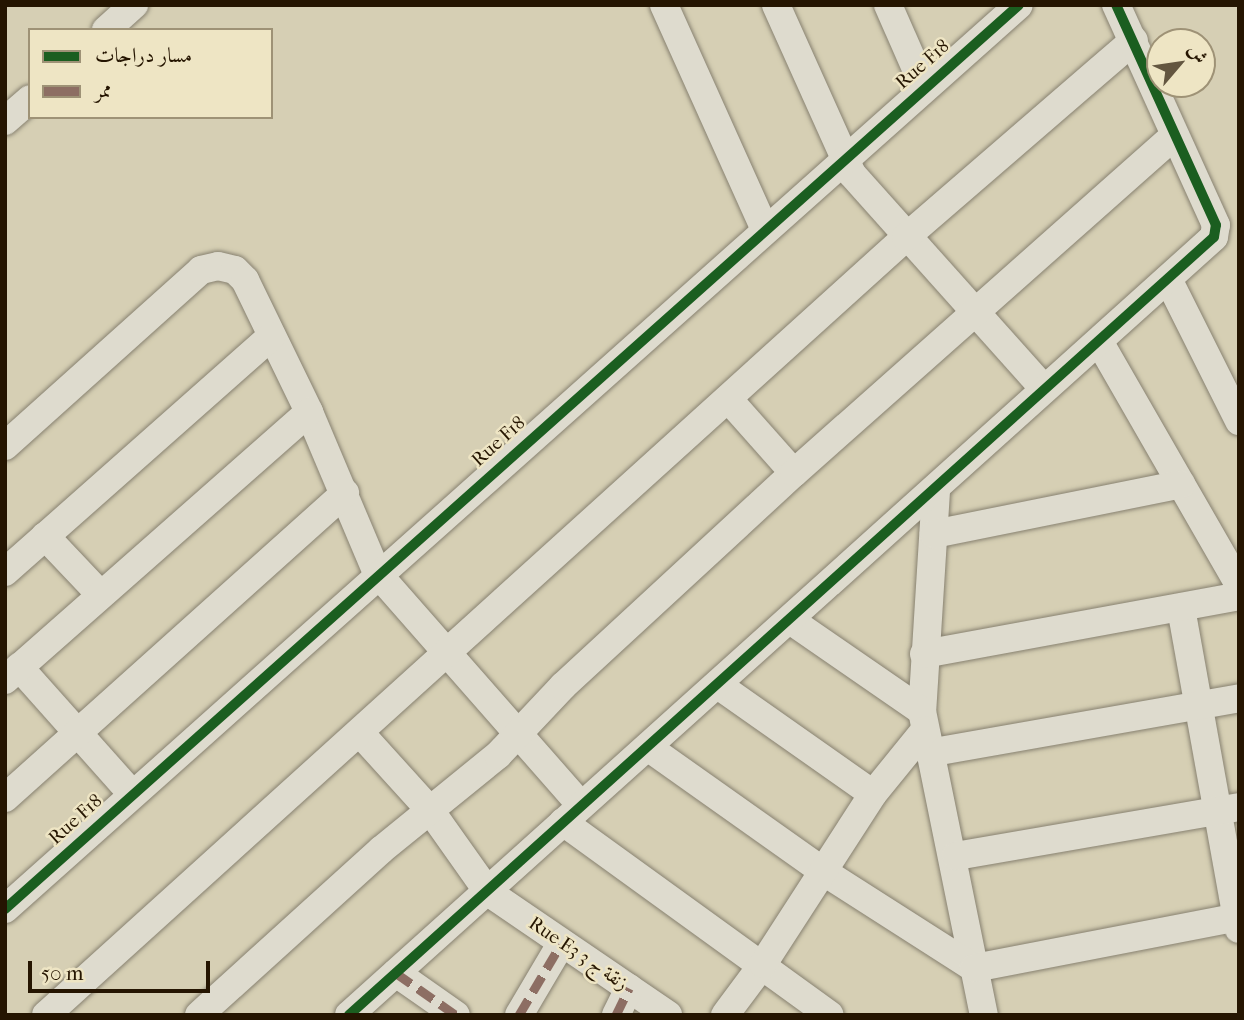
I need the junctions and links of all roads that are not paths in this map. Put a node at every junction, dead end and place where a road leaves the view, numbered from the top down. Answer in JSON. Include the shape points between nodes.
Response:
{"nodes":[{"id":1,"x":134,"y":5,"type":"edge"},
{"id":2,"x":664,"y":5,"type":"edge"},
{"id":3,"x":776,"y":5,"type":"edge"},
{"id":4,"x":888,"y":5,"type":"edge"},
{"id":5,"x":1116,"y":5,"type":"edge"},
{"id":6,"x":1009,"y":9,"type":"edge"},
{"id":7,"x":108,"y":28,"type":"edge"},
{"id":8,"x":1134,"y":40,"type":"junction"},
{"id":9,"x":924,"y":87,"type":"junction"},
{"id":10,"x":28,"y":101,"type":"edge"},
{"id":11,"x":5,"y":121,"type":"edge"},
{"id":12,"x":1175,"y":135,"type":"junction"},
{"id":13,"x":844,"y":160,"type":"junction"},
{"id":14,"x":764,"y":228,"type":"junction"},
{"id":15,"x":906,"y":237,"type":"junction"},
{"id":16,"x":1168,"y":279,"type":"junction"},
{"id":17,"x":977,"y":312,"type":"junction"},
{"id":18,"x":272,"y":336,"type":"junction"},
{"id":19,"x":1100,"y":343,"type":"junction"},
{"id":20,"x":1044,"y":389,"type":"junction"},
{"id":21,"x":730,"y":401,"type":"junction"},
{"id":22,"x":309,"y":412,"type":"junction"},
{"id":23,"x":1239,"y":421,"type":"edge"},
{"id":24,"x":5,"y":446,"type":"edge"},
{"id":25,"x":794,"y":474,"type":"junction"},
{"id":26,"x":1181,"y":484,"type":"junction"},
{"id":27,"x":936,"y":491,"type":"junction"},
{"id":28,"x":345,"y":493,"type":"junction"},
{"id":29,"x":934,"y":534,"type":"junction"},
{"id":30,"x":45,"y":536,"type":"junction"},
{"id":31,"x":5,"y":572,"type":"edge"},
{"id":32,"x":377,"y":573,"type":"junction"},
{"id":33,"x":1239,"y":585,"type":"edge"},
{"id":34,"x":100,"y":594,"type":"junction"},
{"id":35,"x":1239,"y":596,"type":"edge"},
{"id":36,"x":1181,"y":608,"type":"junction"},
{"id":37,"x":790,"y":620,"type":"junction"},
{"id":38,"x":924,"y":654,"type":"junction"},
{"id":39,"x":448,"y":655,"type":"junction"},
{"id":40,"x":12,"y":674,"type":"edge"},
{"id":41,"x":719,"y":685,"type":"junction"},
{"id":42,"x":1239,"y":698,"type":"edge"},
{"id":43,"x":1198,"y":704,"type":"junction"},
{"id":44,"x":927,"y":731,"type":"junction"},
{"id":45,"x":78,"y":734,"type":"junction"},
{"id":46,"x":361,"y":734,"type":"junction"},
{"id":47,"x":517,"y":734,"type":"junction"},
{"id":48,"x":649,"y":748,"type":"junction"},
{"id":49,"x":132,"y":794,"type":"junction"},
{"id":50,"x":873,"y":794,"type":"junction"},
{"id":51,"x":5,"y":797,"type":"edge"},
{"id":52,"x":1228,"y":809,"type":"edge"},
{"id":53,"x":430,"y":810,"type":"junction"},
{"id":54,"x":572,"y":814,"type":"junction"},
{"id":55,"x":956,"y":856,"type":"junction"},
{"id":56,"x":824,"y":872,"type":"junction"},
{"id":57,"x":488,"y":891,"type":"junction"},
{"id":58,"x":9,"y":898,"type":"edge"},
{"id":59,"x":1238,"y":921,"type":"edge"},
{"id":60,"x":561,"y":944,"type":"junction"},
{"id":61,"x":763,"y":964,"type":"junction"},
{"id":62,"x":974,"y":968,"type":"junction"},
{"id":63,"x":396,"y":973,"type":"junction"},
{"id":64,"x":629,"y":988,"type":"junction"},
{"id":65,"x":46,"y":1015,"type":"edge"},
{"id":66,"x":199,"y":1015,"type":"edge"},
{"id":67,"x":349,"y":1015,"type":"edge"},
{"id":68,"x":456,"y":1015,"type":"edge"},
{"id":69,"x":519,"y":1015,"type":"edge"},
{"id":70,"x":616,"y":1015,"type":"edge"},
{"id":71,"x":668,"y":1015,"type":"edge"},
{"id":72,"x":725,"y":1015,"type":"edge"},
{"id":73,"x":830,"y":1015,"type":"edge"},
{"id":74,"x":985,"y":1015,"type":"edge"}],
"edges":[{"from":1,"to":7,"type":"street"},
{"from":2,"to":14,"type":"street"},
{"from":3,"to":13,"type":"street"},
{"from":4,"to":9,"type":"street"},
{"from":5,"to":8,"type":"street"},
{"from":6,"to":9,"type":"street","name":"Rue F18"},
{"from":8,"to":12,"type":"street"},
{"from":8,"to":15,"type":"street"},
{"from":9,"to":13,"type":"street","name":"Rue F18"},
{"from":10,"to":11,"type":"street"},
{"from":12,"to":16,"type":"street","via":[[1216,231]]},
{"from":12,"to":17,"type":"street"},
{"from":13,"to":14,"type":"street","name":"Rue F18"},
{"from":13,"to":15,"type":"street"},
{"from":14,"to":32,"type":"street","name":"Rue F18"},
{"from":15,"to":17,"type":"street"},
{"from":15,"to":21,"type":"street"},
{"from":16,"to":19,"type":"street"},
{"from":16,"to":23,"type":"street"},
{"from":17,"to":20,"type":"street"},
{"from":17,"to":25,"type":"street"},
{"from":18,"to":22,"type":"street"},
{"from":18,"to":24,"type":"street","via":[[235,270],[218,265],[201,270]]},
{"from":18,"to":30,"type":"street"},
{"from":19,"to":20,"type":"street"},
{"from":19,"to":26,"type":"street"},
{"from":20,"to":27,"type":"street"},
{"from":21,"to":25,"type":"street"},
{"from":21,"to":39,"type":"street"},
{"from":22,"to":28,"type":"street"},
{"from":22,"to":34,"type":"street"},
{"from":25,"to":47,"type":"street"},
{"from":26,"to":29,"type":"street"},
{"from":26,"to":33,"type":"street"},
{"from":27,"to":29,"type":"street"},
{"from":27,"to":37,"type":"street"},
{"from":28,"to":32,"type":"street"},
{"from":28,"to":45,"type":"street"},
{"from":29,"to":38,"type":"street"},
{"from":30,"to":31,"type":"street"},
{"from":30,"to":34,"type":"street"},
{"from":32,"to":39,"type":"street"},
{"from":32,"to":49,"type":"street","name":"Rue F18"},
{"from":34,"to":40,"type":"street"},
{"from":35,"to":36,"type":"street"},
{"from":36,"to":38,"type":"street"},
{"from":36,"to":43,"type":"street"},
{"from":37,"to":41,"type":"street"},
{"from":37,"to":44,"type":"street"},
{"from":38,"to":44,"type":"street"},
{"from":39,"to":46,"type":"street"},
{"from":39,"to":47,"type":"street"},
{"from":40,"to":45,"type":"street"},
{"from":41,"to":48,"type":"street"},
{"from":41,"to":50,"type":"street"},
{"from":42,"to":43,"type":"street"},
{"from":43,"to":44,"type":"street"},
{"from":43,"to":52,"type":"street"},
{"from":44,"to":50,"type":"street"},
{"from":44,"to":55,"type":"street"},
{"from":45,"to":49,"type":"street"},
{"from":45,"to":51,"type":"street"},
{"from":46,"to":53,"type":"street","name":"Rue E3 زنقة ج 3"},
{"from":46,"to":65,"type":"street"},
{"from":47,"to":53,"type":"street"},
{"from":47,"to":54,"type":"street"},
{"from":48,"to":54,"type":"street"},
{"from":48,"to":56,"type":"street"},
{"from":49,"to":58,"type":"street","name":"Rue F18"},
{"from":50,"to":56,"type":"street"},
{"from":52,"to":55,"type":"street"},
{"from":52,"to":59,"type":"street"},
{"from":53,"to":57,"type":"street","name":"Rue E3 زنقة ج 3"},
{"from":53,"to":66,"type":"street"},
{"from":54,"to":57,"type":"street"},
{"from":54,"to":61,"type":"street"},
{"from":55,"to":62,"type":"street"},
{"from":56,"to":61,"type":"street"},
{"from":56,"to":62,"type":"street"},
{"from":57,"to":60,"type":"street","name":"Rue E3 زنقة ج 3"},
{"from":57,"to":63,"type":"street"},
{"from":59,"to":62,"type":"street"},
{"from":60,"to":64,"type":"street","name":"Rue E3 زنقة ج 3"},
{"from":60,"to":69,"type":"street"},
{"from":61,"to":72,"type":"street"},
{"from":61,"to":73,"type":"street"},
{"from":62,"to":74,"type":"street"},
{"from":63,"to":67,"type":"street"},
{"from":63,"to":68,"type":"street"},
{"from":64,"to":70,"type":"street"},
{"from":64,"to":71,"type":"street","name":"Rue E3 زنقة ج 3"}]}
